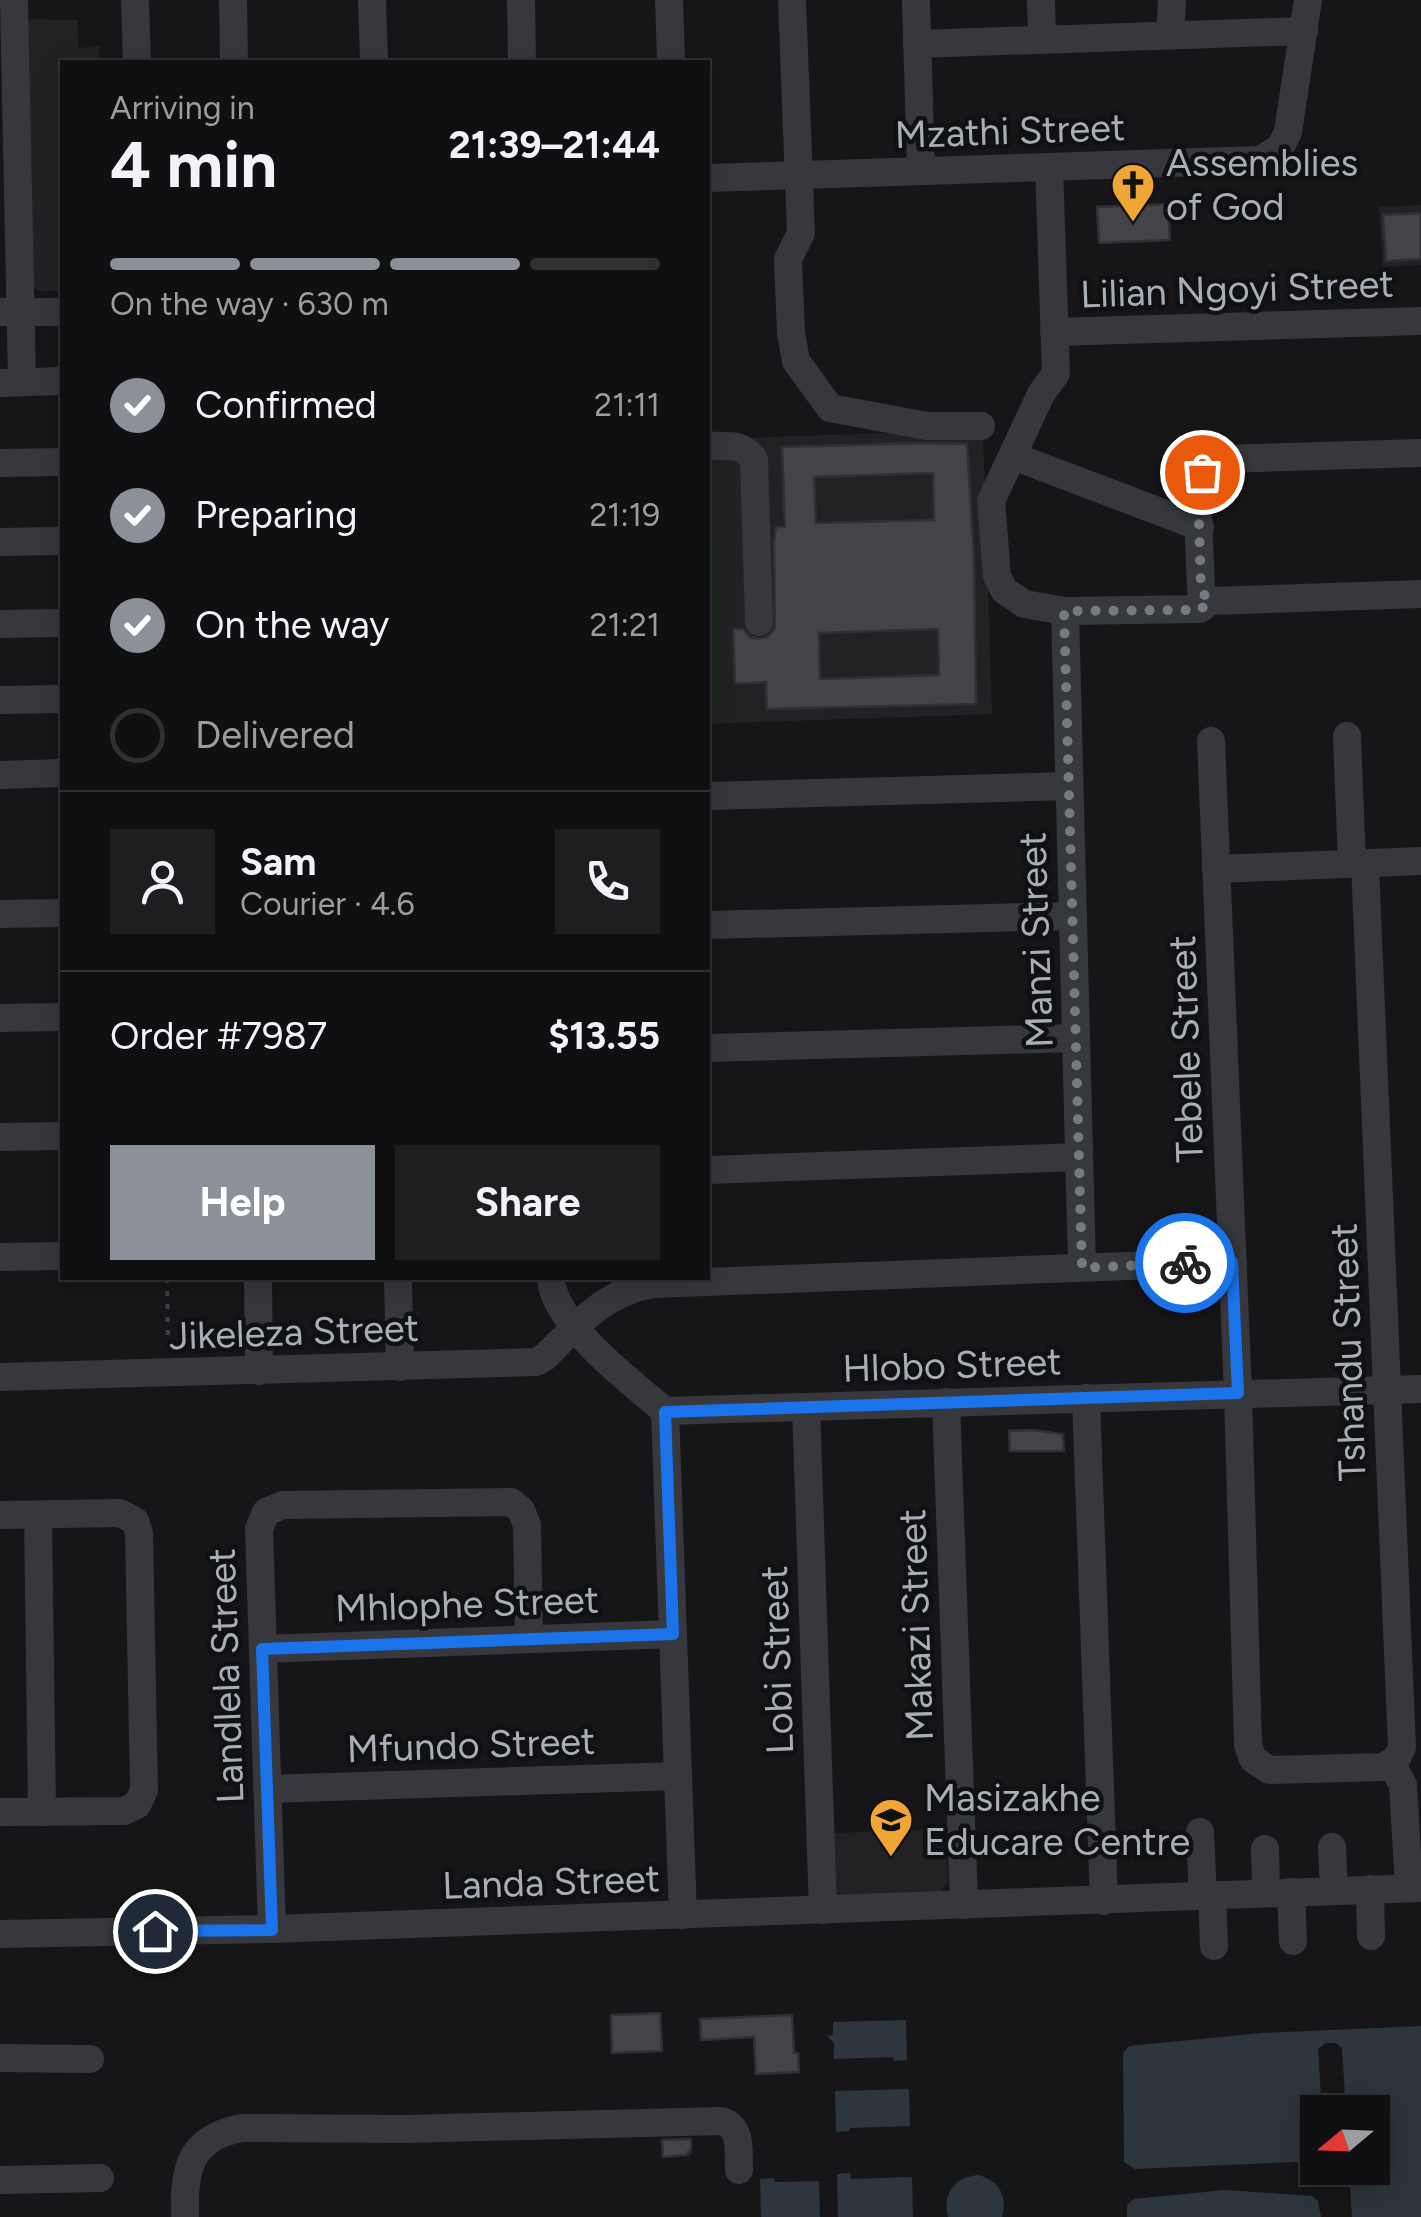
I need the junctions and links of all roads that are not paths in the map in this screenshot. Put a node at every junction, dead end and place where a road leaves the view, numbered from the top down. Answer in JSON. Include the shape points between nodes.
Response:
{"nodes":[{"id":1,"x":14,"y":0,"type":"edge"},
{"id":2,"x":135,"y":0,"type":"edge"},
{"id":3,"x":233,"y":0,"type":"edge"},
{"id":4,"x":372,"y":0,"type":"edge"},
{"id":5,"x":521,"y":0,"type":"edge"},
{"id":6,"x":669,"y":0,"type":"edge"},
{"id":7,"x":792,"y":0,"type":"edge"},
{"id":8,"x":916,"y":0,"type":"edge"},
{"id":9,"x":1041,"y":0,"type":"edge"},
{"id":10,"x":1172,"y":0,"type":"edge"},
{"id":11,"x":1308,"y":0,"type":"edge"},
{"id":12,"x":1304,"y":31,"type":"junction"},
{"id":13,"x":1170,"y":35,"type":"junction"},
{"id":14,"x":1042,"y":40,"type":"junction"},
{"id":15,"x":917,"y":44,"type":"junction"},
{"id":16,"x":137,"y":60,"type":"edge"},
{"id":17,"x":234,"y":60,"type":"edge"},
{"id":18,"x":374,"y":60,"type":"edge"},
{"id":19,"x":522,"y":60,"type":"edge"},
{"id":20,"x":671,"y":60,"type":"edge"},
{"id":21,"x":1048,"y":167,"type":"junction"},
{"id":22,"x":922,"y":171,"type":"junction"},
{"id":23,"x":798,"y":175,"type":"junction"},
{"id":24,"x":710,"y":178,"type":"edge"},
{"id":25,"x":10,"y":312,"type":"edge"},
{"id":26,"x":60,"y":312,"type":"edge"},
{"id":27,"x":1421,"y":321,"type":"edge"},
{"id":28,"x":1054,"y":332,"type":"junction"},
{"id":29,"x":60,"y":381,"type":"edge"},
{"id":30,"x":11,"y":383,"type":"edge"},
{"id":31,"x":982,"y":426,"type":"dead end"},
{"id":32,"x":710,"y":446,"type":"edge"},
{"id":33,"x":1421,"y":454,"type":"edge"},
{"id":34,"x":1013,"y":456,"type":"junction"},
{"id":35,"x":60,"y":462,"type":"edge"},
{"id":36,"x":0,"y":463,"type":"edge"},
{"id":37,"x":1200,"y":527,"type":"junction"},
{"id":38,"x":60,"y":541,"type":"edge"},
{"id":39,"x":0,"y":542,"type":"edge"},
{"id":40,"x":1421,"y":594,"type":"edge"},
{"id":41,"x":1210,"y":601,"type":"junction"},
{"id":42,"x":1064,"y":611,"type":"junction"},
{"id":43,"x":759,"y":622,"type":"dead end"},
{"id":44,"x":60,"y":623,"type":"edge"},
{"id":45,"x":0,"y":624,"type":"edge"},
{"id":46,"x":60,"y":699,"type":"edge"},
{"id":47,"x":0,"y":700,"type":"edge"},
{"id":48,"x":1347,"y":736,"type":"dead end"},
{"id":49,"x":1211,"y":742,"type":"dead end"},
{"id":50,"x":60,"y":774,"type":"edge"},
{"id":51,"x":0,"y":775,"type":"edge"},
{"id":52,"x":1069,"y":786,"type":"junction"},
{"id":53,"x":710,"y":796,"type":"edge"},
{"id":54,"x":1421,"y":862,"type":"edge"},
{"id":55,"x":1358,"y":864,"type":"junction"},
{"id":56,"x":1216,"y":869,"type":"junction"},
{"id":57,"x":60,"y":913,"type":"edge"},
{"id":58,"x":0,"y":914,"type":"edge"},
{"id":59,"x":1073,"y":916,"type":"junction"},
{"id":60,"x":710,"y":925,"type":"edge"},
{"id":61,"x":60,"y":1017,"type":"edge"},
{"id":62,"x":0,"y":1018,"type":"edge"},
{"id":63,"x":1076,"y":1038,"type":"junction"},
{"id":64,"x":710,"y":1048,"type":"edge"},
{"id":65,"x":60,"y":1136,"type":"edge"},
{"id":66,"x":0,"y":1138,"type":"edge"},
{"id":67,"x":1079,"y":1157,"type":"junction"},
{"id":68,"x":710,"y":1170,"type":"edge"},
{"id":69,"x":60,"y":1256,"type":"edge"},
{"id":70,"x":0,"y":1257,"type":"edge"},
{"id":71,"x":1232,"y":1262,"type":"junction"},
{"id":72,"x":1082,"y":1268,"type":"junction"},
{"id":73,"x":258,"y":1280,"type":"edge"},
{"id":74,"x":398,"y":1280,"type":"edge"},
{"id":75,"x":551,"y":1280,"type":"edge"},
{"id":76,"x":576,"y":1326,"type":"junction"},
{"id":77,"x":400,"y":1367,"type":"junction"},
{"id":78,"x":259,"y":1371,"type":"junction"},
{"id":79,"x":0,"y":1378,"type":"edge"},
{"id":80,"x":1421,"y":1389,"type":"edge"},
{"id":81,"x":1387,"y":1390,"type":"junction"},
{"id":82,"x":1238,"y":1393,"type":"junction"},
{"id":83,"x":1086,"y":1398,"type":"junction"},
{"id":84,"x":946,"y":1402,"type":"junction"},
{"id":85,"x":806,"y":1407,"type":"junction"},
{"id":86,"x":665,"y":1412,"type":"junction"},
{"id":87,"x":38,"y":1515,"type":"junction"},
{"id":88,"x":0,"y":1516,"type":"edge"},
{"id":89,"x":673,"y":1634,"type":"junction"},
{"id":90,"x":529,"y":1638,"type":"junction"},
{"id":91,"x":262,"y":1649,"type":"junction"},
{"id":92,"x":1391,"y":1764,"type":"junction"},
{"id":93,"x":678,"y":1776,"type":"junction"},
{"id":94,"x":267,"y":1789,"type":"junction"},
{"id":95,"x":0,"y":1812,"type":"edge"},
{"id":96,"x":42,"y":1812,"type":"junction"},
{"id":97,"x":1200,"y":1832,"type":"dead end"},
{"id":98,"x":1332,"y":1847,"type":"dead end"},
{"id":99,"x":1264,"y":1849,"type":"dead end"},
{"id":100,"x":1415,"y":1888,"type":"edge"},
{"id":101,"x":1370,"y":1889,"type":"junction"},
{"id":102,"x":1334,"y":1890,"type":"junction"},
{"id":103,"x":1278,"y":1892,"type":"junction"},
{"id":104,"x":1208,"y":1895,"type":"junction"},
{"id":105,"x":1104,"y":1900,"type":"junction"},
{"id":106,"x":964,"y":1905,"type":"junction"},
{"id":107,"x":823,"y":1910,"type":"junction"},
{"id":108,"x":683,"y":1915,"type":"junction"},
{"id":109,"x":272,"y":1930,"type":"junction"},
{"id":110,"x":0,"y":1934,"type":"edge"},
{"id":111,"x":1371,"y":1936,"type":"dead end"},
{"id":112,"x":1293,"y":1941,"type":"dead end"},
{"id":113,"x":1214,"y":1946,"type":"dead end"},
{"id":114,"x":0,"y":2058,"type":"edge"},
{"id":115,"x":90,"y":2059,"type":"dead end"},
{"id":116,"x":739,"y":2170,"type":"dead end"},
{"id":117,"x":100,"y":2178,"type":"dead end"},
{"id":118,"x":0,"y":2180,"type":"edge"},
{"id":119,"x":184,"y":2217,"type":"edge"}],
"edges":[{"from":1,"to":25,"type":"street"},
{"from":2,"to":16,"type":"street"},
{"from":3,"to":17,"type":"street"},
{"from":4,"to":18,"type":"street"},
{"from":5,"to":19,"type":"street"},
{"from":6,"to":20,"type":"street"},
{"from":7,"to":23,"type":"street"},
{"from":8,"to":15,"type":"street"},
{"from":9,"to":14,"type":"street"},
{"from":10,"to":13,"type":"street"},
{"from":11,"to":12,"type":"street","name":"Mzathi Street"},
{"from":12,"to":13,"type":"street"},
{"from":12,"to":21,"type":"street","name":"Mzathi Street","via":[[1288,132],[1267,158]]},
{"from":13,"to":14,"type":"street"},
{"from":14,"to":15,"type":"street"},
{"from":15,"to":22,"type":"street"},
{"from":21,"to":22,"type":"street","name":"Mzathi Street"},
{"from":21,"to":28,"type":"street"},
{"from":22,"to":23,"type":"street","name":"Mzathi Street"},
{"from":23,"to":24,"type":"street","name":"Mzathi Street"},
{"from":23,"to":31,"type":"street","via":[[801,234],[788,259],[791,333],[796,360],[830,408],[926,426]]},
{"from":25,"to":26,"type":"street"},
{"from":25,"to":30,"type":"street"},
{"from":27,"to":28,"type":"street","name":"Lilian Ngoyi Street"},
{"from":28,"to":34,"type":"street","via":[[1056,373]]},
{"from":29,"to":30,"type":"street"},
{"from":32,"to":43,"type":"street","via":[[736,446],[754,460]]},
{"from":33,"to":37,"type":"street","via":[[1220,460],[1199,480]]},
{"from":34,"to":37,"type":"street"},
{"from":34,"to":42,"type":"street","via":[[991,501],[997,576],[1024,604]]},
{"from":35,"to":36,"type":"street"},
{"from":37,"to":41,"type":"street","via":[[1201,591]]},
{"from":38,"to":39,"type":"street"},
{"from":40,"to":41,"type":"street"},
{"from":41,"to":42,"type":"street","via":[[1200,610]]},
{"from":42,"to":52,"type":"street","name":"Manzi Street"},
{"from":44,"to":45,"type":"street"},
{"from":46,"to":47,"type":"street"},
{"from":48,"to":55,"type":"street","name":"Tshandu Street"},
{"from":49,"to":56,"type":"street","name":"Tebele Street"},
{"from":50,"to":51,"type":"street"},
{"from":52,"to":53,"type":"street"},
{"from":52,"to":59,"type":"street","name":"Manzi Street"},
{"from":54,"to":55,"type":"street"},
{"from":55,"to":56,"type":"street"},
{"from":55,"to":81,"type":"street","name":"Tshandu Street"},
{"from":56,"to":71,"type":"street","name":"Tebele Street"},
{"from":57,"to":58,"type":"street"},
{"from":59,"to":60,"type":"street"},
{"from":59,"to":63,"type":"street","name":"Manzi Street"},
{"from":61,"to":62,"type":"street"},
{"from":63,"to":64,"type":"street"},
{"from":63,"to":67,"type":"street","name":"Manzi Street"},
{"from":65,"to":66,"type":"street"},
{"from":67,"to":68,"type":"street"},
{"from":67,"to":72,"type":"street","name":"Manzi Street"},
{"from":69,"to":70,"type":"street"},
{"from":71,"to":72,"type":"street","name":"Jikeleza Street"},
{"from":71,"to":82,"type":"street","name":"Tebele Street"},
{"from":72,"to":76,"type":"street","name":"Jikeleza Street","via":[[653,1284],[608,1299]]},
{"from":73,"to":78,"type":"street"},
{"from":74,"to":77,"type":"street"},
{"from":75,"to":76,"type":"street","via":[[555,1299]]},
{"from":76,"to":77,"type":"street","name":"Jikeleza Street","via":[[536,1362]]},
{"from":76,"to":86,"type":"street","via":[[594,1351]]},
{"from":77,"to":78,"type":"street","name":"Jikeleza Street"},
{"from":78,"to":79,"type":"street","name":"Jikeleza Street"},
{"from":80,"to":81,"type":"street","name":"Hlobo Street"},
{"from":81,"to":82,"type":"street","name":"Hlobo Street"},
{"from":81,"to":92,"type":"street","name":"Tshandu Street","via":[[1402,1741]]},
{"from":82,"to":83,"type":"street","name":"Hlobo Street"},
{"from":82,"to":92,"type":"street","name":"Tebele Street","via":[[1249,1752],[1269,1770]]},
{"from":83,"to":84,"type":"street","name":"Hlobo Street"},
{"from":83,"to":105,"type":"street"},
{"from":84,"to":85,"type":"street","name":"Hlobo Street"},
{"from":84,"to":106,"type":"street","name":"Makazi Street"},
{"from":85,"to":86,"type":"street","name":"Hlobo Street"},
{"from":85,"to":107,"type":"street","name":"Lobi Street"},
{"from":86,"to":89,"type":"street"},
{"from":87,"to":88,"type":"street"},
{"from":87,"to":96,"type":"street"},
{"from":87,"to":96,"type":"street","via":[[120,1513],[136,1521],[144,1790],[137,1805],[124,1811]]},
{"from":89,"to":90,"type":"street","name":"Mhlophe Street"},
{"from":89,"to":93,"type":"street"},
{"from":90,"to":91,"type":"street","name":"Mhlophe Street"},
{"from":90,"to":91,"type":"street","name":"Landlela Street","via":[[527,1524],[511,1502],[283,1506],[260,1522]]},
{"from":91,"to":94,"type":"street","name":"Landlela Street"},
{"from":92,"to":100,"type":"street","via":[[1404,1784]]},
{"from":93,"to":94,"type":"street","name":"Mfundo Street"},
{"from":93,"to":108,"type":"street"},
{"from":94,"to":109,"type":"street","name":"Landlela Street"},
{"from":95,"to":96,"type":"street"},
{"from":97,"to":104,"type":"street"},
{"from":98,"to":102,"type":"street"},
{"from":99,"to":103,"type":"street"},
{"from":100,"to":101,"type":"street","name":"Landa Street"},
{"from":101,"to":102,"type":"street","name":"Landa Street"},
{"from":101,"to":111,"type":"street"},
{"from":102,"to":103,"type":"street","name":"Landa Street"},
{"from":103,"to":104,"type":"street","name":"Landa Street"},
{"from":103,"to":112,"type":"street"},
{"from":104,"to":105,"type":"street","name":"Landa Street"},
{"from":104,"to":113,"type":"street"},
{"from":105,"to":106,"type":"street","name":"Landa Street"},
{"from":106,"to":107,"type":"street","name":"Landa Street"},
{"from":107,"to":108,"type":"street","name":"Landa Street"},
{"from":108,"to":109,"type":"street","name":"Landa Street"},
{"from":109,"to":110,"type":"street","name":"Landa Street"},
{"from":114,"to":115,"type":"street"},
{"from":116,"to":119,"type":"street","via":[[736,2131],[721,2121],[253,2128],[220,2134],[194,2154],[184,2179]]},
{"from":117,"to":118,"type":"street"}]}
